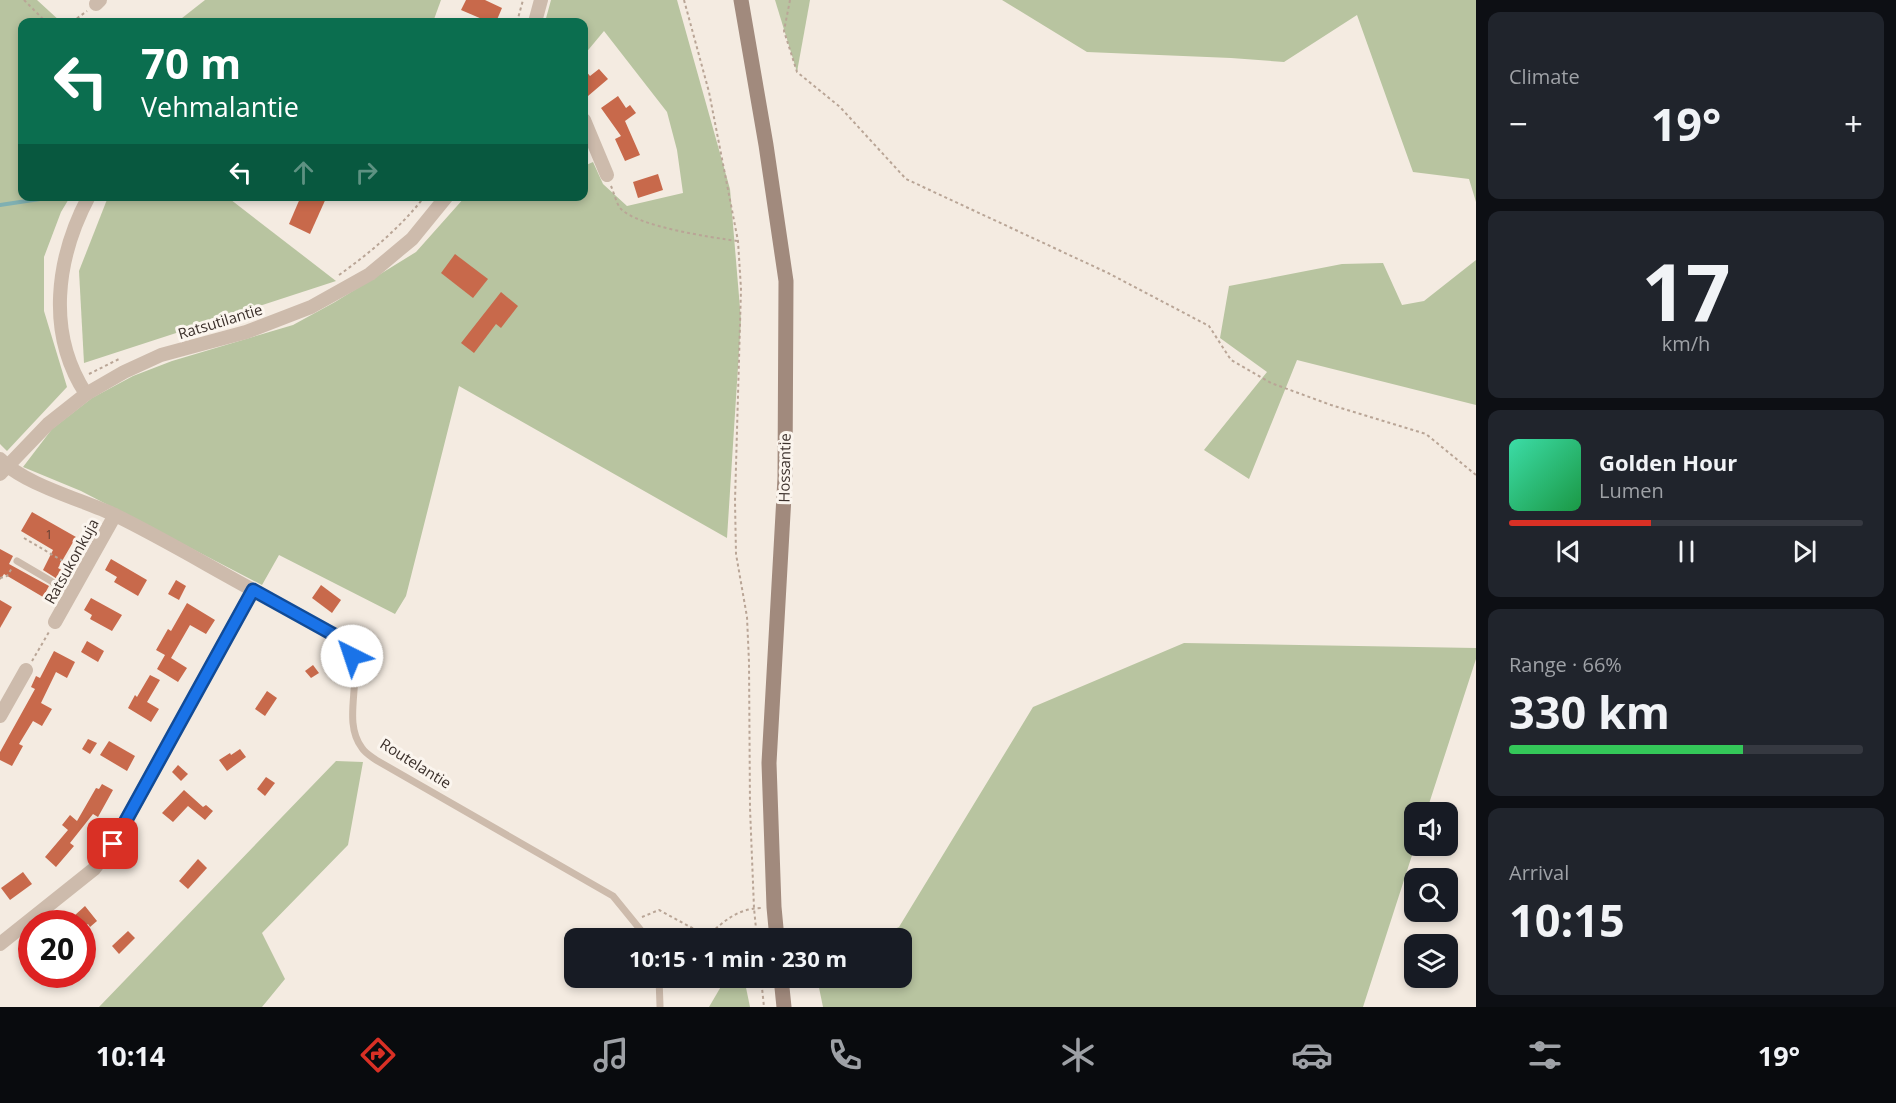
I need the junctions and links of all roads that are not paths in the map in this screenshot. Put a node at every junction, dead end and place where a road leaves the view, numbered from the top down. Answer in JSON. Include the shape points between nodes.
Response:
{"nodes":[{"id":1,"x":541,"y":0,"type":"edge"},
{"id":2,"x":741,"y":0,"type":"edge"},
{"id":3,"x":536,"y":18,"type":"edge"},
{"id":4,"x":588,"y":130,"type":"edge"},
{"id":5,"x":607,"y":175,"type":"road end"},
{"id":6,"x":86,"y":201,"type":"edge"},
{"id":7,"x":443,"y":201,"type":"edge"},
{"id":8,"x":86,"y":394,"type":"junction"},
{"id":9,"x":2,"y":467,"type":"edge"},
{"id":10,"x":115,"y":515,"type":"junction"},
{"id":11,"x":16,"y":561,"type":"road end"},
{"id":12,"x":253,"y":590,"type":"junction"},
{"id":13,"x":70,"y":595,"type":"junction"},
{"id":14,"x":55,"y":622,"type":"road end"},
{"id":15,"x":26,"y":670,"type":"road end"},
{"id":16,"x":1,"y":712,"type":"edge"},
{"id":17,"x":640,"y":928,"type":"edge"},
{"id":18,"x":776,"y":928,"type":"edge"},
{"id":19,"x":0,"y":944,"type":"edge"},
{"id":20,"x":659,"y":988,"type":"edge"},
{"id":21,"x":782,"y":988,"type":"edge"},
{"id":22,"x":660,"y":1006,"type":"edge"},
{"id":23,"x":784,"y":1007,"type":"edge"}],
"edges":[{"from":1,"to":3,"type":"street"},
{"from":2,"to":18,"type":"main road","name":"Hossantie","via":[[786,281],[785,478],[769,763]]},
{"from":4,"to":5,"type":"street"},
{"from":6,"to":8,"type":"street","via":[[66,250],[60,285],[66,352]]},
{"from":7,"to":8,"type":"street","name":"Ratsutilantie","via":[[412,239],[369,274],[311,308],[246,332],[160,355]]},
{"from":8,"to":9,"type":"street","name":"Ratsutilantie","via":[[48,423]]},
{"from":9,"to":10,"type":"street","name":"Routelantie"},
{"from":10,"to":12,"type":"street","name":"Routelantie"},
{"from":10,"to":13,"type":"street","name":"Ratsukonkuja"},
{"from":11,"to":13,"type":"lane"},
{"from":12,"to":17,"type":"lane","name":"Routelantie","via":[[348,646],[355,676],[354,728],[361,747],[376,760],[613,896]]},
{"from":12,"to":19,"type":"street","via":[[113,844],[94,869]]},
{"from":13,"to":14,"type":"street","name":"Ratsukonkuja"},
{"from":15,"to":16,"type":"street"},
{"from":20,"to":22,"type":"lane"},
{"from":21,"to":23,"type":"main road"}]}
